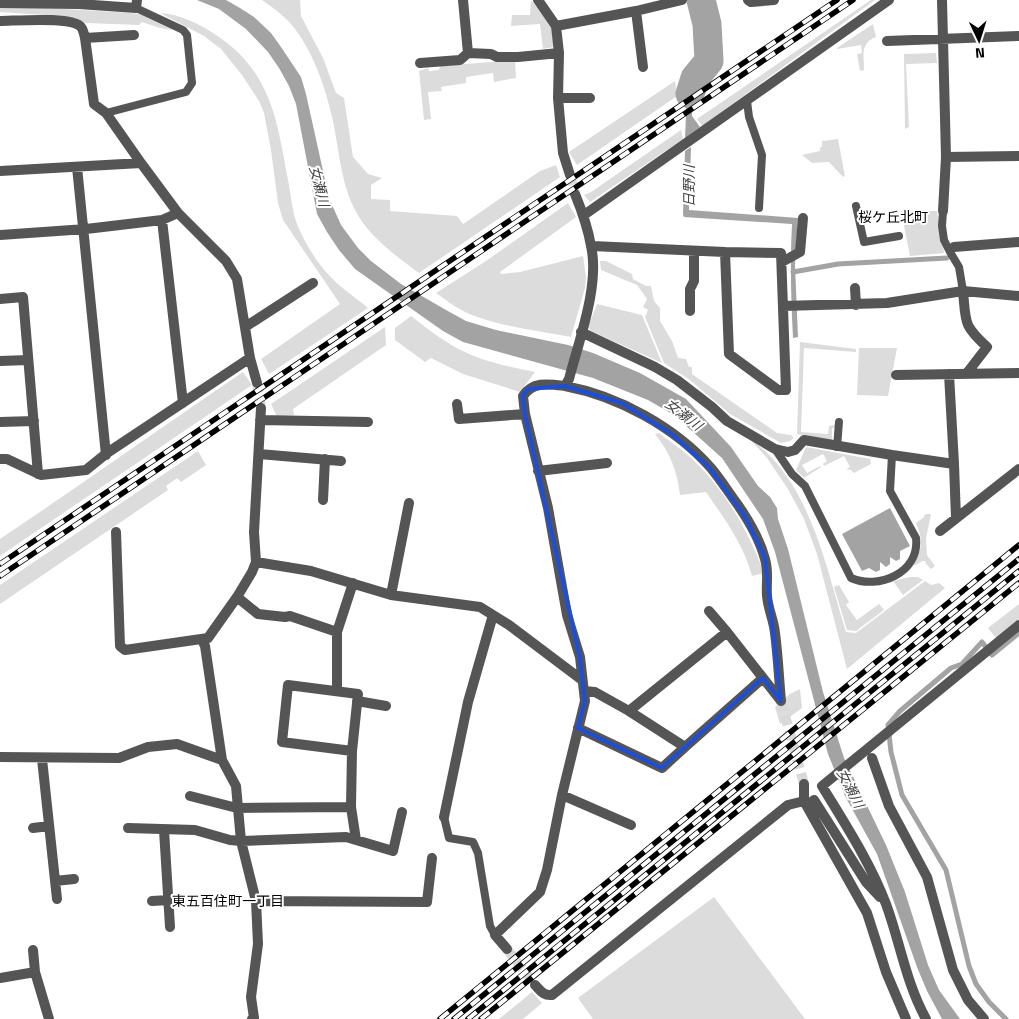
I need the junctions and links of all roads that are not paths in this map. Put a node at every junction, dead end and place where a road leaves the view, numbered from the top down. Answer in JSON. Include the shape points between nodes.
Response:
{"nodes":[{"id":1,"x":463,"y":0,"type":"edge"},
{"id":2,"x":538,"y":0,"type":"edge"},
{"id":3,"x":682,"y":0,"type":"edge"},
{"id":4,"x":748,"y":0,"type":"edge"},
{"id":5,"x":774,"y":0,"type":"edge"},
{"id":6,"x":889,"y":0,"type":"edge"},
{"id":7,"x":942,"y":0,"type":"edge"},
{"id":8,"x":0,"y":3,"type":"edge"},
{"id":9,"x":136,"y":4,"type":"edge"},
{"id":10,"x":636,"y":11,"type":"junction"},
{"id":11,"x":0,"y":14,"type":"edge"},
{"id":12,"x":58,"y":20,"type":"junction"},
{"id":13,"x":0,"y":21,"type":"edge"},
{"id":14,"x":556,"y":26,"type":"junction"},
{"id":15,"x":134,"y":35,"type":"dead end"},
{"id":16,"x":1019,"y":36,"type":"edge"},
{"id":17,"x":84,"y":38,"type":"junction"},
{"id":18,"x":944,"y":39,"type":"junction"},
{"id":19,"x":887,"y":41,"type":"dead end"},
{"id":20,"x":468,"y":53,"type":"junction"},
{"id":21,"x":559,"y":53,"type":"junction"},
{"id":22,"x":420,"y":63,"type":"dead end"},
{"id":23,"x":643,"y":67,"type":"dead end"},
{"id":24,"x":558,"y":98,"type":"junction"},
{"id":25,"x":590,"y":98,"type":"dead end"},
{"id":26,"x":746,"y":101,"type":"junction"},
{"id":27,"x":106,"y":113,"type":"junction"},
{"id":28,"x":1019,"y":156,"type":"edge"},
{"id":29,"x":946,"y":157,"type":"junction"},
{"id":30,"x":141,"y":164,"type":"junction"},
{"id":31,"x":77,"y":167,"type":"junction"},
{"id":32,"x":0,"y":172,"type":"edge"},
{"id":33,"x":570,"y":175,"type":"tunnel mouth"},
{"id":34,"x":575,"y":194,"type":"tunnel mouth"},
{"id":35,"x":856,"y":206,"type":"dead end"},
{"id":36,"x":759,"y":208,"type":"dead end"},
{"id":37,"x":943,"y":211,"type":"joint"},
{"id":38,"x":178,"y":213,"type":"junction"},
{"id":39,"x":584,"y":216,"type":"junction"},
{"id":40,"x":803,"y":218,"type":"dead end"},
{"id":41,"x":162,"y":220,"type":"junction"},
{"id":42,"x":83,"y":229,"type":"junction"},
{"id":43,"x":0,"y":235,"type":"edge"},
{"id":44,"x":898,"y":236,"type":"dead end"},
{"id":45,"x":1019,"y":242,"type":"edge"},
{"id":46,"x":592,"y":246,"type":"junction"},
{"id":47,"x":954,"y":247,"type":"dead end"},
{"id":48,"x":694,"y":251,"type":"junction"},
{"id":49,"x":725,"y":252,"type":"junction"},
{"id":50,"x":784,"y":261,"type":"junction"},
{"id":51,"x":313,"y":282,"type":"dead end"},
{"id":52,"x":855,"y":288,"type":"dead end"},
{"id":53,"x":963,"y":291,"type":"junction"},
{"id":54,"x":1019,"y":296,"type":"edge"},
{"id":55,"x":0,"y":299,"type":"edge"},
{"id":56,"x":856,"y":304,"type":"junction"},
{"id":57,"x":790,"y":305,"type":"junction"},
{"id":58,"x":690,"y":310,"type":"dead end"},
{"id":59,"x":245,"y":327,"type":"junction"},
{"id":60,"x":580,"y":336,"type":"junction"},
{"id":61,"x":250,"y":358,"type":"junction"},
{"id":62,"x":28,"y":360,"type":"junction"},
{"id":63,"x":0,"y":361,"type":"edge"},
{"id":64,"x":1019,"y":373,"type":"edge"},
{"id":65,"x":949,"y":374,"type":"junction"},
{"id":66,"x":967,"y":374,"type":"junction"},
{"id":67,"x":896,"y":375,"type":"dead end"},
{"id":68,"x":567,"y":382,"type":"junction"},
{"id":69,"x":257,"y":383,"type":"tunnel mouth"},
{"id":70,"x":183,"y":403,"type":"junction"},
{"id":71,"x":457,"y":404,"type":"dead end"},
{"id":72,"x":261,"y":408,"type":"tunnel mouth"},
{"id":73,"x":525,"y":414,"type":"junction"},
{"id":74,"x":260,"y":420,"type":"junction"},
{"id":75,"x":34,"y":421,"type":"junction"},
{"id":76,"x":0,"y":422,"type":"edge"},
{"id":77,"x":368,"y":422,"type":"dead end"},
{"id":78,"x":839,"y":422,"type":"dead end"},
{"id":79,"x":837,"y":447,"type":"junction"},
{"id":80,"x":776,"y":449,"type":"junction"},
{"id":81,"x":260,"y":454,"type":"junction"},
{"id":82,"x":106,"y":455,"type":"junction"},
{"id":83,"x":892,"y":456,"type":"junction"},
{"id":84,"x":0,"y":459,"type":"edge"},
{"id":85,"x":325,"y":459,"type":"junction"},
{"id":86,"x":341,"y":461,"type":"dead end"},
{"id":87,"x":607,"y":463,"type":"dead end"},
{"id":88,"x":954,"y":464,"type":"junction"},
{"id":89,"x":1019,"y":469,"type":"edge"},
{"id":90,"x":538,"y":471,"type":"junction"},
{"id":91,"x":38,"y":474,"type":"junction"},
{"id":92,"x":323,"y":500,"type":"dead end"},
{"id":93,"x":408,"y":504,"type":"dead end"},
{"id":94,"x":956,"y":518,"type":"junction"},
{"id":95,"x":940,"y":531,"type":"dead end"},
{"id":96,"x":116,"y":532,"type":"dead end"},
{"id":97,"x":256,"y":562,"type":"junction"},
{"id":98,"x":353,"y":583,"type":"junction"},
{"id":99,"x":391,"y":594,"type":"junction"},
{"id":100,"x":237,"y":597,"type":"junction"},
{"id":101,"x":709,"y":612,"type":"dead end"},
{"id":102,"x":493,"y":615,"type":"junction"},
{"id":103,"x":1019,"y":625,"type":"edge"},
{"id":104,"x":337,"y":632,"type":"junction"},
{"id":105,"x":727,"y":632,"type":"junction"},
{"id":106,"x":202,"y":640,"type":"junction"},
{"id":107,"x":763,"y":678,"type":"junction"},
{"id":108,"x":582,"y":680,"type":"junction"},
{"id":109,"x":337,"y":691,"type":"junction"},
{"id":110,"x":584,"y":691,"type":"junction"},
{"id":111,"x":357,"y":702,"type":"junction"},
{"id":112,"x":386,"y":706,"type":"dead end"},
{"id":113,"x":629,"y":711,"type":"junction"},
{"id":114,"x":578,"y":728,"type":"junction"},
{"id":115,"x":685,"y":747,"type":"junction"},
{"id":116,"x":352,"y":751,"type":"junction"},
{"id":117,"x":0,"y":758,"type":"edge"},
{"id":118,"x":872,"y":758,"type":"dead end"},
{"id":119,"x":42,"y":759,"type":"junction"},
{"id":120,"x":222,"y":760,"type":"junction"},
{"id":121,"x":190,"y":796,"type":"dead end"},
{"id":122,"x":562,"y":796,"type":"junction"},
{"id":123,"x":804,"y":801,"type":"junction"},
{"id":124,"x":817,"y":805,"type":"junction"},
{"id":125,"x":351,"y":807,"type":"junction"},
{"id":126,"x":238,"y":808,"type":"junction"},
{"id":127,"x":402,"y":812,"type":"dead end"},
{"id":128,"x":444,"y":817,"type":"joint"},
{"id":129,"x":631,"y":825,"type":"dead end"},
{"id":130,"x":49,"y":826,"type":"junction"},
{"id":131,"x":33,"y":828,"type":"dead end"},
{"id":132,"x":128,"y":828,"type":"dead end"},
{"id":133,"x":164,"y":830,"type":"junction"},
{"id":134,"x":356,"y":840,"type":"junction"},
{"id":135,"x":241,"y":841,"type":"junction"},
{"id":136,"x":432,"y":858,"type":"dead end"},
{"id":137,"x":74,"y":879,"type":"dead end"},
{"id":138,"x":55,"y":881,"type":"junction"},
{"id":139,"x":57,"y":899,"type":"dead end"},
{"id":140,"x":169,"y":900,"type":"junction"},
{"id":141,"x":152,"y":901,"type":"dead end"},
{"id":142,"x":256,"y":901,"type":"junction"},
{"id":143,"x":886,"y":904,"type":"junction"},
{"id":144,"x":170,"y":927,"type":"dead end"},
{"id":145,"x":495,"y":935,"type":"junction"},
{"id":146,"x":507,"y":949,"type":"tunnel mouth"},
{"id":147,"x":33,"y":950,"type":"dead end"},
{"id":148,"x":35,"y":972,"type":"junction"},
{"id":149,"x":0,"y":978,"type":"edge"},
{"id":150,"x":535,"y":985,"type":"tunnel mouth"},
{"id":151,"x":49,"y":1019,"type":"edge"},
{"id":152,"x":253,"y":1019,"type":"edge"},
{"id":153,"x":906,"y":1019,"type":"edge"},
{"id":154,"x":926,"y":1019,"type":"edge"},
{"id":155,"x":984,"y":1019,"type":"edge"}],
"edges":[{"from":1,"to":20,"type":"street"},
{"from":2,"to":14,"type":"street"},
{"from":3,"to":10,"type":"street"},
{"from":4,"to":5,"type":"street"},
{"from":6,"to":26,"type":"street"},
{"from":7,"to":18,"type":"street"},
{"from":8,"to":9,"type":"street"},
{"from":9,"to":27,"type":"lane","via":[[188,35],[192,83],[186,92]]},
{"from":10,"to":14,"type":"street"},
{"from":10,"to":23,"type":"street"},
{"from":11,"to":12,"type":"street"},
{"from":12,"to":13,"type":"street"},
{"from":12,"to":17,"type":"street","via":[[82,27]]},
{"from":14,"to":21,"type":"street"},
{"from":15,"to":17,"type":"street"},
{"from":16,"to":18,"type":"street"},
{"from":17,"to":27,"type":"street","via":[[94,104]]},
{"from":18,"to":19,"type":"street"},
{"from":18,"to":29,"type":"street"},
{"from":20,"to":21,"type":"street","via":[[518,57]]},
{"from":20,"to":22,"type":"street","via":[[460,60]]},
{"from":21,"to":24,"type":"street"},
{"from":24,"to":25,"type":"street"},
{"from":24,"to":33,"type":"street","via":[[563,153]]},
{"from":26,"to":36,"type":"lane","via":[[762,155]]},
{"from":26,"to":39,"type":"street"},
{"from":27,"to":30,"type":"street"},
{"from":28,"to":29,"type":"street"},
{"from":29,"to":37,"type":"street"},
{"from":30,"to":31,"type":"street"},
{"from":30,"to":38,"type":"street"},
{"from":31,"to":32,"type":"street"},
{"from":31,"to":42,"type":"street"},
{"from":34,"to":39,"type":"street"},
{"from":35,"to":44,"type":"lane","via":[[864,242]]},
{"from":37,"to":53,"type":"lane","via":[[944,240],[960,267]]},
{"from":38,"to":41,"type":"street"},
{"from":38,"to":59,"type":"street","via":[[226,261],[237,280]]},
{"from":39,"to":46,"type":"street"},
{"from":40,"to":50,"type":"street","via":[[802,248]]},
{"from":41,"to":42,"type":"street"},
{"from":41,"to":70,"type":"street"},
{"from":42,"to":43,"type":"street"},
{"from":42,"to":82,"type":"street"},
{"from":45,"to":47,"type":"street"},
{"from":46,"to":48,"type":"street"},
{"from":46,"to":60,"type":"street","via":[[592,286]]},
{"from":48,"to":49,"type":"street"},
{"from":48,"to":58,"type":"street"},
{"from":49,"to":50,"type":"street","via":[[781,254]]},
{"from":49,"to":57,"type":"street","via":[[729,354],[778,390],[786,390]]},
{"from":50,"to":57,"type":"street"},
{"from":51,"to":59,"type":"street"},
{"from":52,"to":56,"type":"street"},
{"from":53,"to":54,"type":"street"},
{"from":53,"to":56,"type":"street","via":[[901,302]]},
{"from":53,"to":66,"type":"street","via":[[965,321],[987,347]]},
{"from":55,"to":62,"type":"street","via":[[22,297]]},
{"from":56,"to":57,"type":"street"},
{"from":59,"to":61,"type":"street"},
{"from":60,"to":68,"type":"street"},
{"from":60,"to":80,"type":"street","via":[[678,380],[727,421]]},
{"from":61,"to":69,"type":"street"},
{"from":61,"to":70,"type":"street"},
{"from":62,"to":63,"type":"street"},
{"from":62,"to":75,"type":"street"},
{"from":64,"to":66,"type":"street"},
{"from":65,"to":66,"type":"street"},
{"from":65,"to":67,"type":"street"},
{"from":65,"to":88,"type":"street"},
{"from":68,"to":73,"type":"street","via":[[528,389],[523,396]]},
{"from":68,"to":107,"type":"street","via":[[622,403],[672,434],[710,468],[741,510],[765,557],[780,701]]},
{"from":70,"to":82,"type":"street"},
{"from":71,"to":73,"type":"street","via":[[459,419]]},
{"from":72,"to":74,"type":"street"},
{"from":73,"to":90,"type":"street"},
{"from":74,"to":77,"type":"street"},
{"from":74,"to":81,"type":"street"},
{"from":75,"to":76,"type":"street"},
{"from":75,"to":91,"type":"street"},
{"from":78,"to":79,"type":"lane"},
{"from":79,"to":80,"type":"street","via":[[804,440],[795,450]]},
{"from":79,"to":83,"type":"street"},
{"from":80,"to":83,"type":"lane","via":[[792,474],[805,486],[851,578],[871,583],[885,581],[898,574],[912,558],[917,545],[890,490]]},
{"from":81,"to":85,"type":"street"},
{"from":81,"to":97,"type":"street","via":[[254,532]]},
{"from":82,"to":91,"type":"street","via":[[86,470]]},
{"from":83,"to":88,"type":"street"},
{"from":84,"to":91,"type":"street","via":[[7,459]]},
{"from":85,"to":86,"type":"street"},
{"from":85,"to":92,"type":"street"},
{"from":87,"to":90,"type":"street"},
{"from":88,"to":94,"type":"street"},
{"from":89,"to":94,"type":"street"},
{"from":90,"to":108,"type":"street","via":[[567,615],[580,657]]},
{"from":93,"to":99,"type":"street"},
{"from":94,"to":95,"type":"street"},
{"from":96,"to":106,"type":"street","via":[[120,646],[125,650]]},
{"from":97,"to":98,"type":"street","via":[[311,571]]},
{"from":97,"to":100,"type":"street"},
{"from":98,"to":99,"type":"street"},
{"from":98,"to":104,"type":"street"},
{"from":99,"to":102,"type":"street","via":[[480,607]]},
{"from":100,"to":104,"type":"street","via":[[258,614],[290,616]]},
{"from":100,"to":106,"type":"street","via":[[208,638]]},
{"from":101,"to":105,"type":"street"},
{"from":102,"to":108,"type":"street"},
{"from":102,"to":128,"type":"street","via":[[468,702]]},
{"from":103,"to":143,"type":"street","via":[[822,786],[874,876]]},
{"from":104,"to":109,"type":"street"},
{"from":105,"to":107,"type":"street"},
{"from":105,"to":113,"type":"street"},
{"from":106,"to":120,"type":"street"},
{"from":107,"to":115,"type":"street"},
{"from":108,"to":110,"type":"street"},
{"from":109,"to":111,"type":"street","via":[[358,694]]},
{"from":109,"to":116,"type":"street","via":[[288,685],[282,742]]},
{"from":110,"to":113,"type":"street","via":[[595,692]]},
{"from":110,"to":114,"type":"street","via":[[585,701]]},
{"from":111,"to":112,"type":"street"},
{"from":111,"to":116,"type":"street"},
{"from":113,"to":115,"type":"street"},
{"from":114,"to":115,"type":"street","via":[[662,768]]},
{"from":114,"to":122,"type":"street"},
{"from":116,"to":125,"type":"street"},
{"from":117,"to":119,"type":"street"},
{"from":118,"to":155,"type":"street","via":[[890,806],[927,877],[953,970],[968,1000]]},
{"from":119,"to":120,"type":"street","via":[[119,758],[148,747],[178,744]]},
{"from":119,"to":130,"type":"street"},
{"from":120,"to":126,"type":"street","via":[[234,780]]},
{"from":121,"to":126,"type":"street"},
{"from":122,"to":129,"type":"street"},
{"from":122,"to":145,"type":"street","via":[[548,870],[540,892]]},
{"from":123,"to":124,"type":"street"},
{"from":123,"to":124,"type":"street","via":[[804,784]]},
{"from":123,"to":150,"type":"street","via":[[788,805],[552,995],[547,996]]},
{"from":123,"to":153,"type":"street","via":[[867,913],[886,972]]},
{"from":124,"to":143,"type":"street","via":[[866,882]]},
{"from":125,"to":126,"type":"street"},
{"from":125,"to":134,"type":"street"},
{"from":126,"to":135,"type":"street"},
{"from":127,"to":134,"type":"street","via":[[393,851]]},
{"from":128,"to":145,"type":"lane","via":[[449,838],[472,842],[478,853],[490,926]]},
{"from":130,"to":131,"type":"street"},
{"from":130,"to":138,"type":"street"},
{"from":132,"to":133,"type":"street"},
{"from":133,"to":135,"type":"street","via":[[195,830]]},
{"from":133,"to":140,"type":"street"},
{"from":134,"to":135,"type":"street","via":[[346,837]]},
{"from":135,"to":142,"type":"street"},
{"from":136,"to":142,"type":"street","via":[[427,902]]},
{"from":137,"to":138,"type":"street"},
{"from":138,"to":139,"type":"street"},
{"from":140,"to":141,"type":"street"},
{"from":140,"to":144,"type":"street"},
{"from":142,"to":152,"type":"street","via":[[258,944],[251,997]]},
{"from":143,"to":154,"type":"street","via":[[907,975]]},
{"from":145,"to":146,"type":"street"},
{"from":147,"to":148,"type":"street"},
{"from":148,"to":149,"type":"street"},
{"from":148,"to":151,"type":"street"}]}
